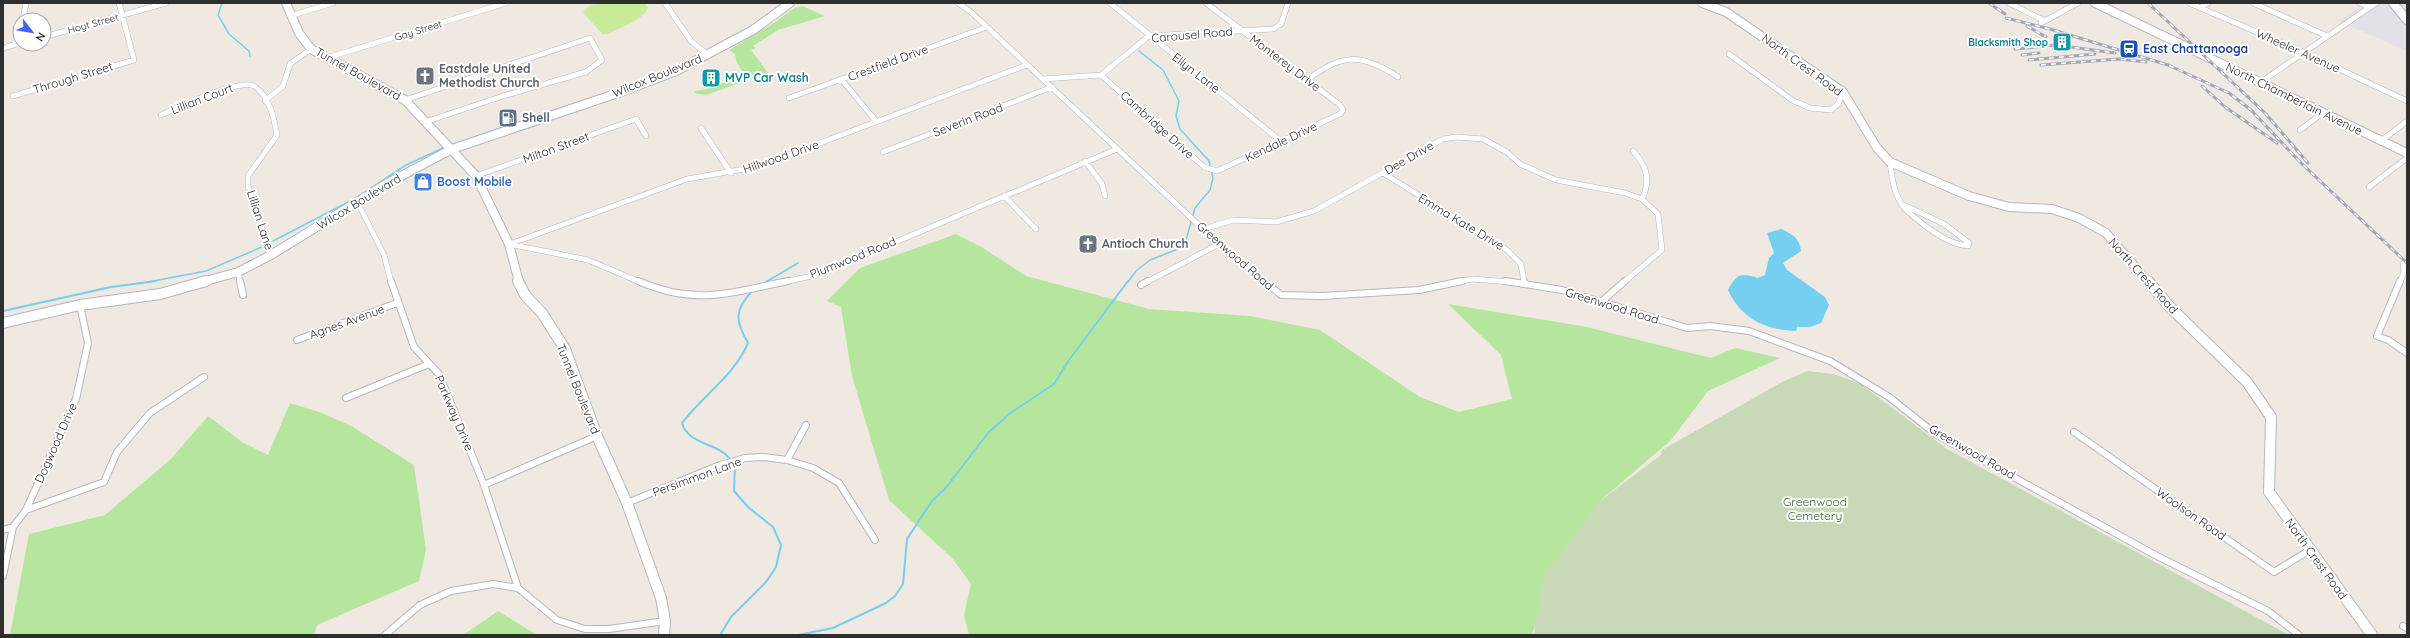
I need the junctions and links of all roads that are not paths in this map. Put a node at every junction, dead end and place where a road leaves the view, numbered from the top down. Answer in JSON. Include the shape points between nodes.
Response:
{"nodes":[{"id":1,"x":119,"y":3,"type":"edge"},
{"id":2,"x":166,"y":3,"type":"edge"},
{"id":3,"x":286,"y":3,"type":"edge"},
{"id":4,"x":333,"y":3,"type":"edge"},
{"id":5,"x":506,"y":3,"type":"edge"},
{"id":6,"x":665,"y":3,"type":"edge"},
{"id":7,"x":790,"y":3,"type":"edge"},
{"id":8,"x":958,"y":3,"type":"edge"},
{"id":9,"x":1110,"y":3,"type":"edge"},
{"id":10,"x":1206,"y":3,"type":"edge"},
{"id":11,"x":1288,"y":3,"type":"edge"},
{"id":12,"x":1702,"y":3,"type":"edge"},
{"id":13,"x":1714,"y":3,"type":"edge"},
{"id":14,"x":2009,"y":3,"type":"edge"},
{"id":15,"x":2078,"y":3,"type":"edge"},
{"id":16,"x":2095,"y":3,"type":"edge"},
{"id":17,"x":2189,"y":3,"type":"edge"},
{"id":18,"x":2208,"y":3,"type":"edge"},
{"id":19,"x":2253,"y":3,"type":"edge"},
{"id":20,"x":2360,"y":3,"type":"edge"},
{"id":21,"x":2376,"y":3,"type":"edge"},
{"id":22,"x":2393,"y":3,"type":"edge"},
{"id":23,"x":2370,"y":7,"type":"junction"},
{"id":24,"x":2200,"y":8,"type":"junction"},
{"id":25,"x":1726,"y":12,"type":"junction"},
{"id":26,"x":123,"y":15,"type":"junction"},
{"id":27,"x":290,"y":16,"type":"junction"},
{"id":28,"x":2407,"y":20,"type":"edge"},
{"id":29,"x":987,"y":27,"type":"junction"},
{"id":30,"x":1243,"y":32,"type":"junction"},
{"id":31,"x":52,"y":35,"type":"edge"},
{"id":32,"x":1149,"y":36,"type":"junction"},
{"id":33,"x":2327,"y":36,"type":"junction"},
{"id":34,"x":311,"y":48,"type":"junction"},
{"id":35,"x":2303,"y":52,"type":"junction"},
{"id":36,"x":1729,"y":54,"type":"dead end"},
{"id":37,"x":708,"y":55,"type":"junction"},
{"id":38,"x":330,"y":57,"type":"junction"},
{"id":39,"x":1026,"y":65,"type":"junction"},
{"id":40,"x":1101,"y":75,"type":"junction"},
{"id":41,"x":1398,"y":77,"type":"dead end"},
{"id":42,"x":841,"y":79,"type":"junction"},
{"id":43,"x":1044,"y":79,"type":"junction"},
{"id":44,"x":1307,"y":80,"type":"junction"},
{"id":45,"x":2261,"y":82,"type":"junction"},
{"id":46,"x":1052,"y":87,"type":"junction"},
{"id":47,"x":1843,"y":92,"type":"junction"},
{"id":48,"x":12,"y":96,"type":"dead end"},
{"id":49,"x":789,"y":98,"type":"dead end"},
{"id":50,"x":263,"y":99,"type":"junction"},
{"id":51,"x":405,"y":100,"type":"junction"},
{"id":52,"x":2407,"y":101,"type":"edge"},
{"id":53,"x":1343,"y":110,"type":"joint"},
{"id":54,"x":2324,"y":112,"type":"junction"},
{"id":55,"x":161,"y":116,"type":"dead end"},
{"id":56,"x":876,"y":121,"type":"junction"},
{"id":57,"x":2407,"y":121,"type":"edge"},
{"id":58,"x":425,"y":122,"type":"junction"},
{"id":59,"x":700,"y":128,"type":"dead end"},
{"id":60,"x":2300,"y":130,"type":"dead end"},
{"id":61,"x":646,"y":136,"type":"dead end"},
{"id":62,"x":2381,"y":140,"type":"junction"},
{"id":63,"x":1282,"y":142,"type":"junction"},
{"id":64,"x":452,"y":149,"type":"junction"},
{"id":65,"x":1117,"y":149,"type":"junction"},
{"id":66,"x":1633,"y":151,"type":"dead end"},
{"id":67,"x":884,"y":152,"type":"dead end"},
{"id":68,"x":2407,"y":153,"type":"edge"},
{"id":69,"x":2407,"y":158,"type":"edge"},
{"id":70,"x":1085,"y":161,"type":"junction"},
{"id":71,"x":1890,"y":162,"type":"junction"},
{"id":72,"x":1217,"y":171,"type":"joint"},
{"id":73,"x":731,"y":173,"type":"junction"},
{"id":74,"x":1382,"y":173,"type":"junction"},
{"id":75,"x":476,"y":176,"type":"junction"},
{"id":76,"x":2369,"y":187,"type":"dead end"},
{"id":77,"x":1004,"y":196,"type":"junction"},
{"id":78,"x":1105,"y":196,"type":"dead end"},
{"id":79,"x":1642,"y":199,"type":"junction"},
{"id":80,"x":358,"y":202,"type":"junction"},
{"id":81,"x":1902,"y":204,"type":"junction"},
{"id":82,"x":1036,"y":229,"type":"dead end"},
{"id":83,"x":1204,"y":229,"type":"junction"},
{"id":84,"x":509,"y":244,"type":"junction"},
{"id":85,"x":1219,"y":244,"type":"junction"},
{"id":86,"x":271,"y":255,"type":"junction"},
{"id":87,"x":2407,"y":263,"type":"edge"},
{"id":88,"x":238,"y":272,"type":"junction"},
{"id":89,"x":2405,"y":274,"type":"edge"},
{"id":90,"x":1524,"y":283,"type":"junction"},
{"id":91,"x":1141,"y":285,"type":"dead end"},
{"id":92,"x":243,"y":295,"type":"dead end"},
{"id":93,"x":1602,"y":301,"type":"junction"},
{"id":94,"x":397,"y":303,"type":"junction"},
{"id":95,"x":80,"y":305,"type":"junction"},
{"id":96,"x":3,"y":323,"type":"edge"},
{"id":97,"x":297,"y":340,"type":"dead end"},
{"id":98,"x":2407,"y":353,"type":"edge"},
{"id":99,"x":429,"y":364,"type":"junction"},
{"id":100,"x":204,"y":377,"type":"dead end"},
{"id":101,"x":346,"y":398,"type":"dead end"},
{"id":102,"x":806,"y":425,"type":"dead end"},
{"id":103,"x":2074,"y":432,"type":"dead end"},
{"id":104,"x":597,"y":436,"type":"junction"},
{"id":105,"x":787,"y":460,"type":"junction"},
{"id":106,"x":484,"y":484,"type":"junction"},
{"id":107,"x":627,"y":503,"type":"junction"},
{"id":108,"x":26,"y":510,"type":"junction"},
{"id":109,"x":13,"y":527,"type":"junction"},
{"id":110,"x":3,"y":530,"type":"edge"},
{"id":111,"x":875,"y":540,"type":"dead end"},
{"id":112,"x":2310,"y":550,"type":"junction"},
{"id":113,"x":3,"y":576,"type":"edge"},
{"id":114,"x":518,"y":588,"type":"junction"},
{"id":115,"x":665,"y":621,"type":"junction"},
{"id":116,"x":385,"y":635,"type":"edge"},
{"id":117,"x":664,"y":635,"type":"edge"},
{"id":118,"x":2299,"y":635,"type":"edge"},
{"id":119,"x":2372,"y":635,"type":"edge"}],
"edges":[{"from":1,"to":26,"type":"street"},
{"from":2,"to":26,"type":"street","name":"Hoyt Street"},
{"from":3,"to":27,"type":"main road","name":"Tunnel Boulevard"},
{"from":4,"to":27,"type":"street"},
{"from":5,"to":38,"type":"street","name":"Gay Street"},
{"from":6,"to":37,"type":"street","via":[[691,41]]},
{"from":7,"to":37,"type":"main road","name":"Wilcox Boulevard","via":[[753,30]]},
{"from":8,"to":29,"type":"street","name":"Greenwood Road"},
{"from":9,"to":32,"type":"street","name":"Ellyn Lane"},
{"from":10,"to":30,"type":"street","name":"Monterey Drive"},
{"from":11,"to":30,"type":"street","name":"Carousel Road","via":[[1281,24],[1273,29]]},
{"from":12,"to":25,"type":"main road","name":"North Crest Road"},
{"from":13,"to":25,"type":"street"},
{"from":14,"to":15,"type":"street","via":[[2043,22]]},
{"from":16,"to":45,"type":"main road","name":"North Chamberlain Avenue"},
{"from":17,"to":24,"type":"street","name":"Wheeler Avenue"},
{"from":18,"to":24,"type":"street"},
{"from":19,"to":33,"type":"street"},
{"from":20,"to":23,"type":"street"},
{"from":21,"to":23,"type":"street"},
{"from":22,"to":28,"type":"main road"},
{"from":23,"to":33,"type":"street"},
{"from":24,"to":35,"type":"street","name":"Wheeler Avenue"},
{"from":25,"to":47,"type":"main road","name":"North Crest Road"},
{"from":26,"to":31,"type":"street","name":"Hoyt Street"},
{"from":26,"to":48,"type":"street","name":"Through Street","via":[[134,60]]},
{"from":27,"to":34,"type":"main road","name":"Tunnel Boulevard","via":[[299,37]]},
{"from":29,"to":39,"type":"street","name":"Greenwood Road"},
{"from":29,"to":42,"type":"street","name":"Crestfield Drive"},
{"from":30,"to":32,"type":"street","name":"Carousel Road"},
{"from":30,"to":44,"type":"street","name":"Monterey Drive"},
{"from":32,"to":40,"type":"street","name":"Carousel Road"},
{"from":32,"to":63,"type":"street","name":"Ellyn Lane"},
{"from":33,"to":35,"type":"street"},
{"from":34,"to":38,"type":"main road","name":"Tunnel Boulevard"},
{"from":34,"to":50,"type":"street","via":[[290,64],[283,86]]},
{"from":35,"to":45,"type":"street"},
{"from":35,"to":52,"type":"street","name":"Wheeler Avenue"},
{"from":36,"to":47,"type":"street","via":[[1792,100],[1810,108],[1831,110],[1838,104]]},
{"from":37,"to":64,"type":"main road","name":"Wilcox Boulevard","via":[[621,92]]},
{"from":38,"to":51,"type":"main road","name":"Tunnel Boulevard"},
{"from":39,"to":43,"type":"street","name":"Greenwood Road"},
{"from":39,"to":56,"type":"street","name":"Hillwood Drive"},
{"from":40,"to":43,"type":"street"},
{"from":40,"to":72,"type":"street","name":"Cambridge Drive","via":[[1204,167]]},
{"from":41,"to":44,"type":"street","via":[[1377,63],[1360,58],[1342,59],[1325,65]]},
{"from":42,"to":49,"type":"street","name":"Crestfield Drive"},
{"from":42,"to":56,"type":"street"},
{"from":43,"to":46,"type":"street","name":"Greenwood Road"},
{"from":44,"to":53,"type":"street","name":"Monterey Drive"},
{"from":45,"to":54,"type":"main road","name":"North Chamberlain Avenue"},
{"from":46,"to":65,"type":"street","name":"Greenwood Road"},
{"from":46,"to":67,"type":"street","name":"Severin Road"},
{"from":47,"to":71,"type":"main road","name":"North Crest Road","via":[[1877,148]]},
{"from":50,"to":55,"type":"street","name":"Lillian Court","via":[[254,86],[246,84],[200,97]]},
{"from":50,"to":86,"type":"street","name":"Lillian Lane","via":[[272,108],[277,134],[248,176],[248,186]]},
{"from":51,"to":58,"type":"main road","name":"Tunnel Boulevard"},
{"from":51,"to":58,"type":"street","via":[[590,38],[602,60],[586,72]]},
{"from":53,"to":63,"type":"street","name":"Kendale Drive","via":[[1332,119]]},
{"from":54,"to":60,"type":"street"},
{"from":54,"to":62,"type":"main road","name":"North Chamberlain Avenue"},
{"from":56,"to":73,"type":"street","name":"Hillwood Drive","via":[[756,167]]},
{"from":57,"to":62,"type":"street"},
{"from":58,"to":64,"type":"main road","name":"Tunnel Boulevard"},
{"from":59,"to":73,"type":"street"},
{"from":61,"to":75,"type":"street","name":"Milton Street","via":[[636,119]]},
{"from":62,"to":68,"type":"main road","name":"North Chamberlain Avenue"},
{"from":63,"to":72,"type":"street","name":"Kendale Drive"},
{"from":64,"to":75,"type":"main road","name":"Tunnel Boulevard"},
{"from":64,"to":80,"type":"main road","name":"Wilcox Boulevard"},
{"from":65,"to":70,"type":"street","name":"Plumwood Road"},
{"from":65,"to":83,"type":"street","name":"Greenwood Road"},
{"from":66,"to":79,"type":"street","via":[[1644,161],[1648,176],[1647,188]]},
{"from":69,"to":76,"type":"street"},
{"from":70,"to":77,"type":"street","name":"Plumwood Road"},
{"from":70,"to":78,"type":"street","via":[[1102,184]]},
{"from":71,"to":81,"type":"street","via":[[1895,188]]},
{"from":71,"to":112,"type":"main road","name":"North Crest Road","via":[[1969,196],[2009,207],[2052,209],[2079,218],[2106,233],[2170,307],[2247,382],[2271,417],[2269,492]]},
{"from":73,"to":84,"type":"street","name":"Hillwood Drive","via":[[687,179]]},
{"from":74,"to":79,"type":"street","name":"Dee Drive","via":[[1443,139],[1470,137],[1495,144],[1520,164],[1556,180],[1626,193]]},
{"from":74,"to":83,"type":"street","name":"Dee Drive","via":[[1314,211],[1297,217],[1276,222],[1233,220]]},
{"from":74,"to":90,"type":"street","name":"Emma Kate Drive","via":[[1507,250],[1521,264]]},
{"from":75,"to":84,"type":"main road","name":"Tunnel Boulevard"},
{"from":77,"to":82,"type":"street"},
{"from":77,"to":84,"type":"street","name":"Plumwood Road","via":[[817,275],[721,295],[686,296],[661,291],[588,260]]},
{"from":79,"to":93,"type":"street","name":"Dee Drive","via":[[1658,214],[1662,250]]},
{"from":80,"to":86,"type":"main road","name":"Wilcox Boulevard"},
{"from":80,"to":94,"type":"street","name":"Parkway Drive","via":[[384,255]]},
{"from":81,"to":81,"type":"street","via":[[1917,218],[1958,245],[1968,246],[1969,243],[1944,224]]},
{"from":83,"to":85,"type":"street","name":"Greenwood Road"},
{"from":84,"to":104,"type":"main road","name":"Tunnel Boulevard","via":[[519,283],[525,295],[542,313],[564,349]]},
{"from":85,"to":90,"type":"street","name":"Greenwood Road","via":[[1281,295],[1322,296],[1419,290],[1491,279]]},
{"from":85,"to":91,"type":"street"},
{"from":86,"to":88,"type":"main road","name":"Wilcox Boulevard"},
{"from":87,"to":89,"type":"street","via":[[2403,264]]},
{"from":88,"to":92,"type":"street"},
{"from":88,"to":95,"type":"main road","name":"Wilcox Boulevard","via":[[160,294]]},
{"from":89,"to":98,"type":"street","via":[[2377,336]]},
{"from":90,"to":93,"type":"street","name":"Greenwood Road"},
{"from":93,"to":118,"type":"street","name":"Greenwood Road","via":[[1687,328],[1710,326],[1749,331],[1830,361],[1889,397],[1937,435],[2156,556],[2268,611]]},
{"from":94,"to":97,"type":"street","name":"Agnes Avenue"},
{"from":94,"to":99,"type":"street","name":"Parkway Drive","via":[[414,347],[425,356]]},
{"from":95,"to":96,"type":"main road","name":"Wilcox Boulevard"},
{"from":95,"to":108,"type":"street","name":"Dogwood Drive","via":[[88,343],[76,399]]},
{"from":99,"to":101,"type":"street"},
{"from":99,"to":106,"type":"street","name":"Parkway Drive","via":[[439,374]]},
{"from":100,"to":108,"type":"street","via":[[150,413],[117,452],[104,482]]},
{"from":102,"to":105,"type":"street"},
{"from":103,"to":112,"type":"street","name":"Woolson Road","via":[[2274,572]]},
{"from":104,"to":106,"type":"street"},
{"from":104,"to":107,"type":"main road","name":"Tunnel Boulevard"},
{"from":105,"to":107,"type":"street","name":"Persimmon Lane","via":[[745,458],[713,468]]},
{"from":105,"to":111,"type":"street","name":"Persimmon Lane","via":[[813,468],[839,483]]},
{"from":106,"to":114,"type":"street","name":"Parkway Drive"},
{"from":107,"to":115,"type":"main road","name":"Tunnel Boulevard","via":[[661,598]]},
{"from":108,"to":109,"type":"street","name":"Dogwood Drive"},
{"from":109,"to":110,"type":"street"},
{"from":109,"to":113,"type":"street","name":"Dogwood Drive"},
{"from":112,"to":119,"type":"main road","name":"North Crest Road"},
{"from":114,"to":115,"type":"street","via":[[557,620],[585,628],[609,629]]},
{"from":114,"to":116,"type":"street","via":[[493,584],[451,591],[420,605]]},
{"from":115,"to":117,"type":"main road","name":"Tunnel Boulevard"}]}
